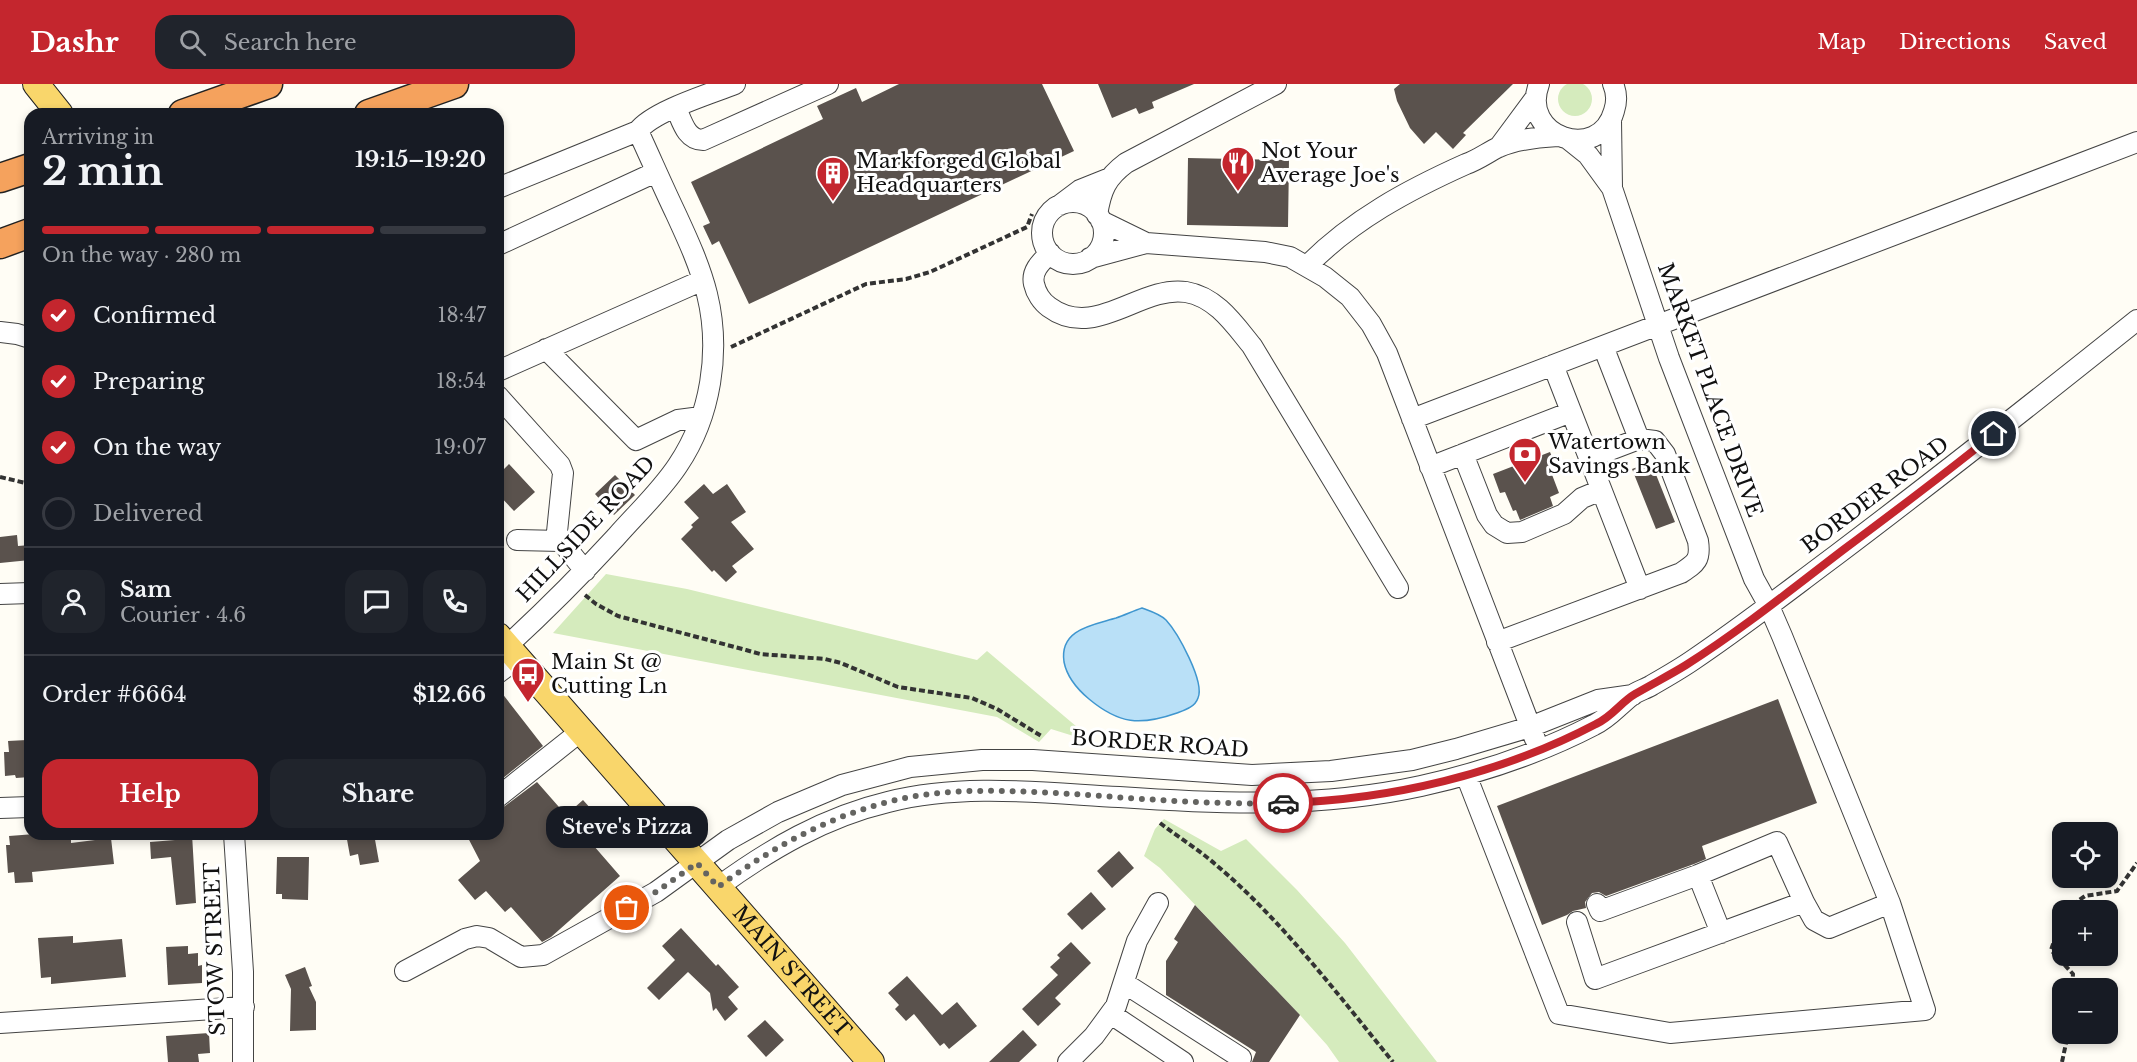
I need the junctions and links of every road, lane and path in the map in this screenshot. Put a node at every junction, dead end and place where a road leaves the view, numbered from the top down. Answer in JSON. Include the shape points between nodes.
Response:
{"nodes":[{"id":1,"x":268,"y":84,"type":"edge"},
{"id":2,"x":454,"y":84,"type":"edge"},
{"id":3,"x":735,"y":84,"type":"edge"},
{"id":4,"x":828,"y":84,"type":"edge"},
{"id":5,"x":1276,"y":84,"type":"edge"},
{"id":6,"x":1630,"y":84,"type":"edge"},
{"id":7,"x":1538,"y":88,"type":"edge"},
{"id":8,"x":1613,"y":102,"type":"edge"},
{"id":9,"x":200,"y":108,"type":"edge"},
{"id":10,"x":386,"y":108,"type":"edge"},
{"id":11,"x":676,"y":108,"type":"junction"},
{"id":12,"x":638,"y":132,"type":"junction"},
{"id":13,"x":1563,"y":137,"type":"junction"},
{"id":14,"x":2137,"y":142,"type":"edge"},
{"id":15,"x":1499,"y":147,"type":"junction"},
{"id":16,"x":24,"y":170,"type":"edge"},
{"id":17,"x":656,"y":171,"type":"junction"},
{"id":18,"x":0,"y":178,"type":"edge"},
{"id":19,"x":1110,"y":178,"type":"junction"},
{"id":20,"x":504,"y":186,"type":"edge"},
{"id":21,"x":1612,"y":188,"type":"junction"},
{"id":22,"x":1060,"y":205,"type":"junction"},
{"id":23,"x":1032,"y":214,"type":"dead end"},
{"id":24,"x":1099,"y":218,"type":"junction"},
{"id":25,"x":24,"y":235,"type":"edge"},
{"id":26,"x":504,"y":242,"type":"edge"},
{"id":27,"x":1146,"y":243,"type":"junction"},
{"id":28,"x":0,"y":244,"type":"edge"},
{"id":29,"x":1050,"y":253,"type":"junction"},
{"id":30,"x":1090,"y":258,"type":"junction"},
{"id":31,"x":1307,"y":266,"type":"junction"},
{"id":32,"x":703,"y":280,"type":"junction"},
{"id":33,"x":2137,"y":320,"type":"edge"},
{"id":34,"x":1659,"y":325,"type":"junction"},
{"id":35,"x":0,"y":332,"type":"edge"},
{"id":36,"x":24,"y":336,"type":"edge"},
{"id":37,"x":1603,"y":346,"type":"junction"},
{"id":38,"x":546,"y":349,"type":"junction"},
{"id":39,"x":727,"y":349,"type":"dead end"},
{"id":40,"x":1553,"y":365,"type":"junction"},
{"id":41,"x":504,"y":368,"type":"edge"},
{"id":42,"x":504,"y":403,"type":"edge"},
{"id":43,"x":1571,"y":412,"type":"junction"},
{"id":44,"x":701,"y":417,"type":"junction"},
{"id":45,"x":1412,"y":419,"type":"junction"},
{"id":46,"x":1639,"y":440,"type":"junction"},
{"id":47,"x":1463,"y":454,"type":"junction"},
{"id":48,"x":1589,"y":458,"type":"junction"},
{"id":49,"x":1430,"y":467,"type":"junction"},
{"id":50,"x":0,"y":477,"type":"edge"},
{"id":51,"x":24,"y":483,"type":"edge"},
{"id":52,"x":1602,"y":490,"type":"junction"},
{"id":53,"x":517,"y":540,"type":"dead end"},
{"id":54,"x":561,"y":542,"type":"junction"},
{"id":55,"x":585,"y":571,"type":"junction"},
{"id":56,"x":1398,"y":588,"type":"dead end"},
{"id":57,"x":1640,"y":589,"type":"junction"},
{"id":58,"x":24,"y":592,"type":"edge"},
{"id":59,"x":0,"y":594,"type":"edge"},
{"id":60,"x":596,"y":604,"type":"dead end"},
{"id":61,"x":1769,"y":606,"type":"junction"},
{"id":62,"x":1497,"y":642,"type":"junction"},
{"id":63,"x":505,"y":653,"type":"edge"},
{"id":64,"x":1633,"y":695,"type":"junction"},
{"id":65,"x":1530,"y":727,"type":"junction"},
{"id":66,"x":581,"y":731,"type":"junction"},
{"id":67,"x":1043,"y":737,"type":"dead end"},
{"id":68,"x":1539,"y":750,"type":"junction"},
{"id":69,"x":1466,"y":775,"type":"junction"},
{"id":70,"x":504,"y":792,"type":"edge"},
{"id":71,"x":24,"y":807,"type":"edge"},
{"id":72,"x":0,"y":808,"type":"edge"},
{"id":73,"x":1160,"y":823,"type":"dead end"},
{"id":74,"x":235,"y":840,"type":"edge"},
{"id":75,"x":697,"y":863,"type":"junction"},
{"id":76,"x":2137,"y":863,"type":"edge"},
{"id":77,"x":1698,"y":875,"type":"junction"},
{"id":78,"x":718,"y":887,"type":"junction"},
{"id":79,"x":2080,"y":900,"type":"edge"},
{"id":80,"x":1804,"y":902,"type":"junction"},
{"id":81,"x":1158,"y":903,"type":"dead end"},
{"id":82,"x":1890,"y":903,"type":"junction"},
{"id":83,"x":1597,"y":904,"type":"dead end"},
{"id":84,"x":1577,"y":922,"type":"dead end"},
{"id":85,"x":1721,"y":933,"type":"junction"},
{"id":86,"x":405,"y":971,"type":"dead end"},
{"id":87,"x":1124,"y":983,"type":"junction"},
{"id":88,"x":244,"y":1007,"type":"junction"},
{"id":89,"x":1111,"y":1014,"type":"junction"},
{"id":90,"x":0,"y":1023,"type":"edge"},
{"id":91,"x":2066,"y":1044,"type":"edge"},
{"id":92,"x":1241,"y":1058,"type":"dead end"},
{"id":93,"x":243,"y":1062,"type":"edge"},
{"id":94,"x":872,"y":1062,"type":"edge"},
{"id":95,"x":1068,"y":1062,"type":"edge"},
{"id":96,"x":1182,"y":1062,"type":"edge"},
{"id":97,"x":1393,"y":1062,"type":"edge"},
{"id":98,"x":2062,"y":1062,"type":"edge"}],
"edges":[{"from":1,"to":9,"type":"highway"},
{"from":2,"to":10,"type":"highway"},
{"from":3,"to":11,"type":"street"},
{"from":4,"to":11,"type":"street","via":[[703,140],[689,134]]},
{"from":5,"to":19,"type":"street","via":[[1132,159]]},
{"from":6,"to":8,"type":"street"},
{"from":7,"to":13,"type":"street","name":"MARKET PLACE DRIVE","via":[[1536,107],[1541,120],[1550,131]]},
{"from":7,"to":15,"type":"street"},
{"from":8,"to":13,"type":"street","via":[[1599,134],[1587,139]]},
{"from":8,"to":21,"type":"street","name":"MARKET PLACE DRIVE"},
{"from":11,"to":12,"type":"street","via":[[649,120]]},
{"from":12,"to":17,"type":"street","name":"HILLSIDE ROAD"},
{"from":12,"to":20,"type":"street"},
{"from":13,"to":15,"type":"street"},
{"from":13,"to":21,"type":"street","name":"MARKET PLACE DRIVE","via":[[1587,155]]},
{"from":14,"to":34,"type":"street"},
{"from":15,"to":31,"type":"street","via":[[1378,210],[1331,243]]},
{"from":16,"to":18,"type":"highway"},
{"from":17,"to":26,"type":"street"},
{"from":17,"to":32,"type":"street","name":"HILLSIDE ROAD"},
{"from":19,"to":22,"type":"street","via":[[1080,190]]},
{"from":19,"to":24,"type":"street","via":[[1100,194]]},
{"from":21,"to":34,"type":"street","name":"MARKET PLACE DRIVE"},
{"from":22,"to":24,"type":"street","via":[[1081,203]]},
{"from":22,"to":29,"type":"street","via":[[1049,214],[1042,228],[1043,241]]},
{"from":23,"to":39,"type":"path","via":[[1027,228],[930,272],[866,284]]},
{"from":24,"to":27,"type":"street"},
{"from":24,"to":30,"type":"street","via":[[1103,238]]},
{"from":25,"to":28,"type":"highway"},
{"from":27,"to":30,"type":"street"},
{"from":27,"to":31,"type":"street","via":[[1265,252],[1290,257]]},
{"from":29,"to":30,"type":"street","via":[[1069,263]]},
{"from":29,"to":56,"type":"street","via":[[1036,268],[1034,284],[1042,302],[1062,314],[1074,318],[1100,316],[1157,296],[1184,292],[1212,302],[1223,312],[1252,346]]},
{"from":31,"to":45,"type":"street","via":[[1350,297],[1371,324],[1387,353]]},
{"from":32,"to":38,"type":"street"},
{"from":32,"to":44,"type":"street","name":"HILLSIDE ROAD","via":[[714,348]]},
{"from":33,"to":61,"type":"street","name":"BORDER ROAD","via":[[1977,449]]},
{"from":34,"to":37,"type":"street"},
{"from":34,"to":61,"type":"street","name":"MARKET PLACE DRIVE","via":[[1754,579]]},
{"from":35,"to":36,"type":"street"},
{"from":37,"to":40,"type":"street"},
{"from":37,"to":46,"type":"street"},
{"from":38,"to":41,"type":"street"},
{"from":38,"to":44,"type":"street","via":[[636,440],[678,420]]},
{"from":40,"to":43,"type":"street"},
{"from":40,"to":45,"type":"street"},
{"from":42,"to":54,"type":"street","via":[[560,465],[563,473],[557,532]]},
{"from":43,"to":47,"type":"street"},
{"from":43,"to":48,"type":"street"},
{"from":44,"to":55,"type":"street","name":"HILLSIDE ROAD","via":[[685,454],[668,478]]},
{"from":45,"to":49,"type":"street"},
{"from":46,"to":48,"type":"street"},
{"from":46,"to":57,"type":"street","via":[[1655,441],[1665,453],[1700,554],[1681,573]]},
{"from":47,"to":49,"type":"street"},
{"from":47,"to":52,"type":"street","via":[[1487,515],[1507,534],[1522,532],[1564,514],[1582,498]]},
{"from":48,"to":52,"type":"street"},
{"from":49,"to":62,"type":"street"},
{"from":50,"to":51,"type":"path"},
{"from":52,"to":57,"type":"street"},
{"from":53,"to":54,"type":"street"},
{"from":54,"to":55,"type":"street"},
{"from":55,"to":63,"type":"street","name":"HILLSIDE ROAD"},
{"from":57,"to":62,"type":"street"},
{"from":58,"to":59,"type":"street"},
{"from":60,"to":67,"type":"path","via":[[618,616],[746,651],[825,659],[898,687],[972,698]]},
{"from":61,"to":64,"type":"street","name":"BORDER ROAD","via":[[1688,664]]},
{"from":61,"to":82,"type":"street","name":"MARKET PLACE DRIVE"},
{"from":62,"to":65,"type":"street"},
{"from":63,"to":66,"type":"main road","name":"MAIN STREET"},
{"from":64,"to":65,"type":"street","name":"BORDER ROAD","via":[[1598,700]]},
{"from":64,"to":68,"type":"street","name":"BORDER ROAD","via":[[1598,723]]},
{"from":65,"to":68,"type":"street"},
{"from":65,"to":75,"type":"street","name":"BORDER ROAD","via":[[1412,760],[1297,773],[1251,775],[1033,760],[910,767],[843,785],[800,802],[735,836]]},
{"from":66,"to":70,"type":"street"},
{"from":66,"to":75,"type":"main road","name":"MAIN STREET"},
{"from":68,"to":69,"type":"street","name":"BORDER ROAD"},
{"from":69,"to":78,"type":"street","name":"BORDER ROAD","via":[[1386,793],[1311,802],[1228,804],[1005,791],[926,795],[890,801],[826,823],[768,852]]},
{"from":69,"to":82,"type":"street","name":"MARKET PLACE DRIVE","via":[[1559,1014],[1670,1033],[1925,1010]]},
{"from":71,"to":72,"type":"street"},
{"from":73,"to":97,"type":"path","via":[[1244,890]]},
{"from":74,"to":88,"type":"street","name":"STOW STREET"},
{"from":75,"to":78,"type":"main road","name":"MAIN STREET"},
{"from":75,"to":86,"type":"street","name":"BORDER ROAD","via":[[646,897],[543,955],[521,957],[489,938],[477,936]]},
{"from":76,"to":79,"type":"path","via":[[2117,891]]},
{"from":77,"to":80,"type":"street","via":[[1777,842]]},
{"from":77,"to":83,"type":"street","via":[[1600,911]]},
{"from":77,"to":85,"type":"street"},
{"from":78,"to":94,"type":"main road","name":"MAIN STREET"},
{"from":80,"to":82,"type":"street","via":[[1814,920],[1829,928]]},
{"from":80,"to":85,"type":"street"},
{"from":81,"to":87,"type":"street","via":[[1137,941]]},
{"from":84,"to":85,"type":"street","via":[[1595,979]]},
{"from":87,"to":89,"type":"street"},
{"from":87,"to":92,"type":"street"},
{"from":88,"to":90,"type":"street"},
{"from":88,"to":93,"type":"street","name":"STOW STREET"},
{"from":89,"to":95,"type":"street"},
{"from":89,"to":96,"type":"street"},
{"from":91,"to":98,"type":"path"}]}
